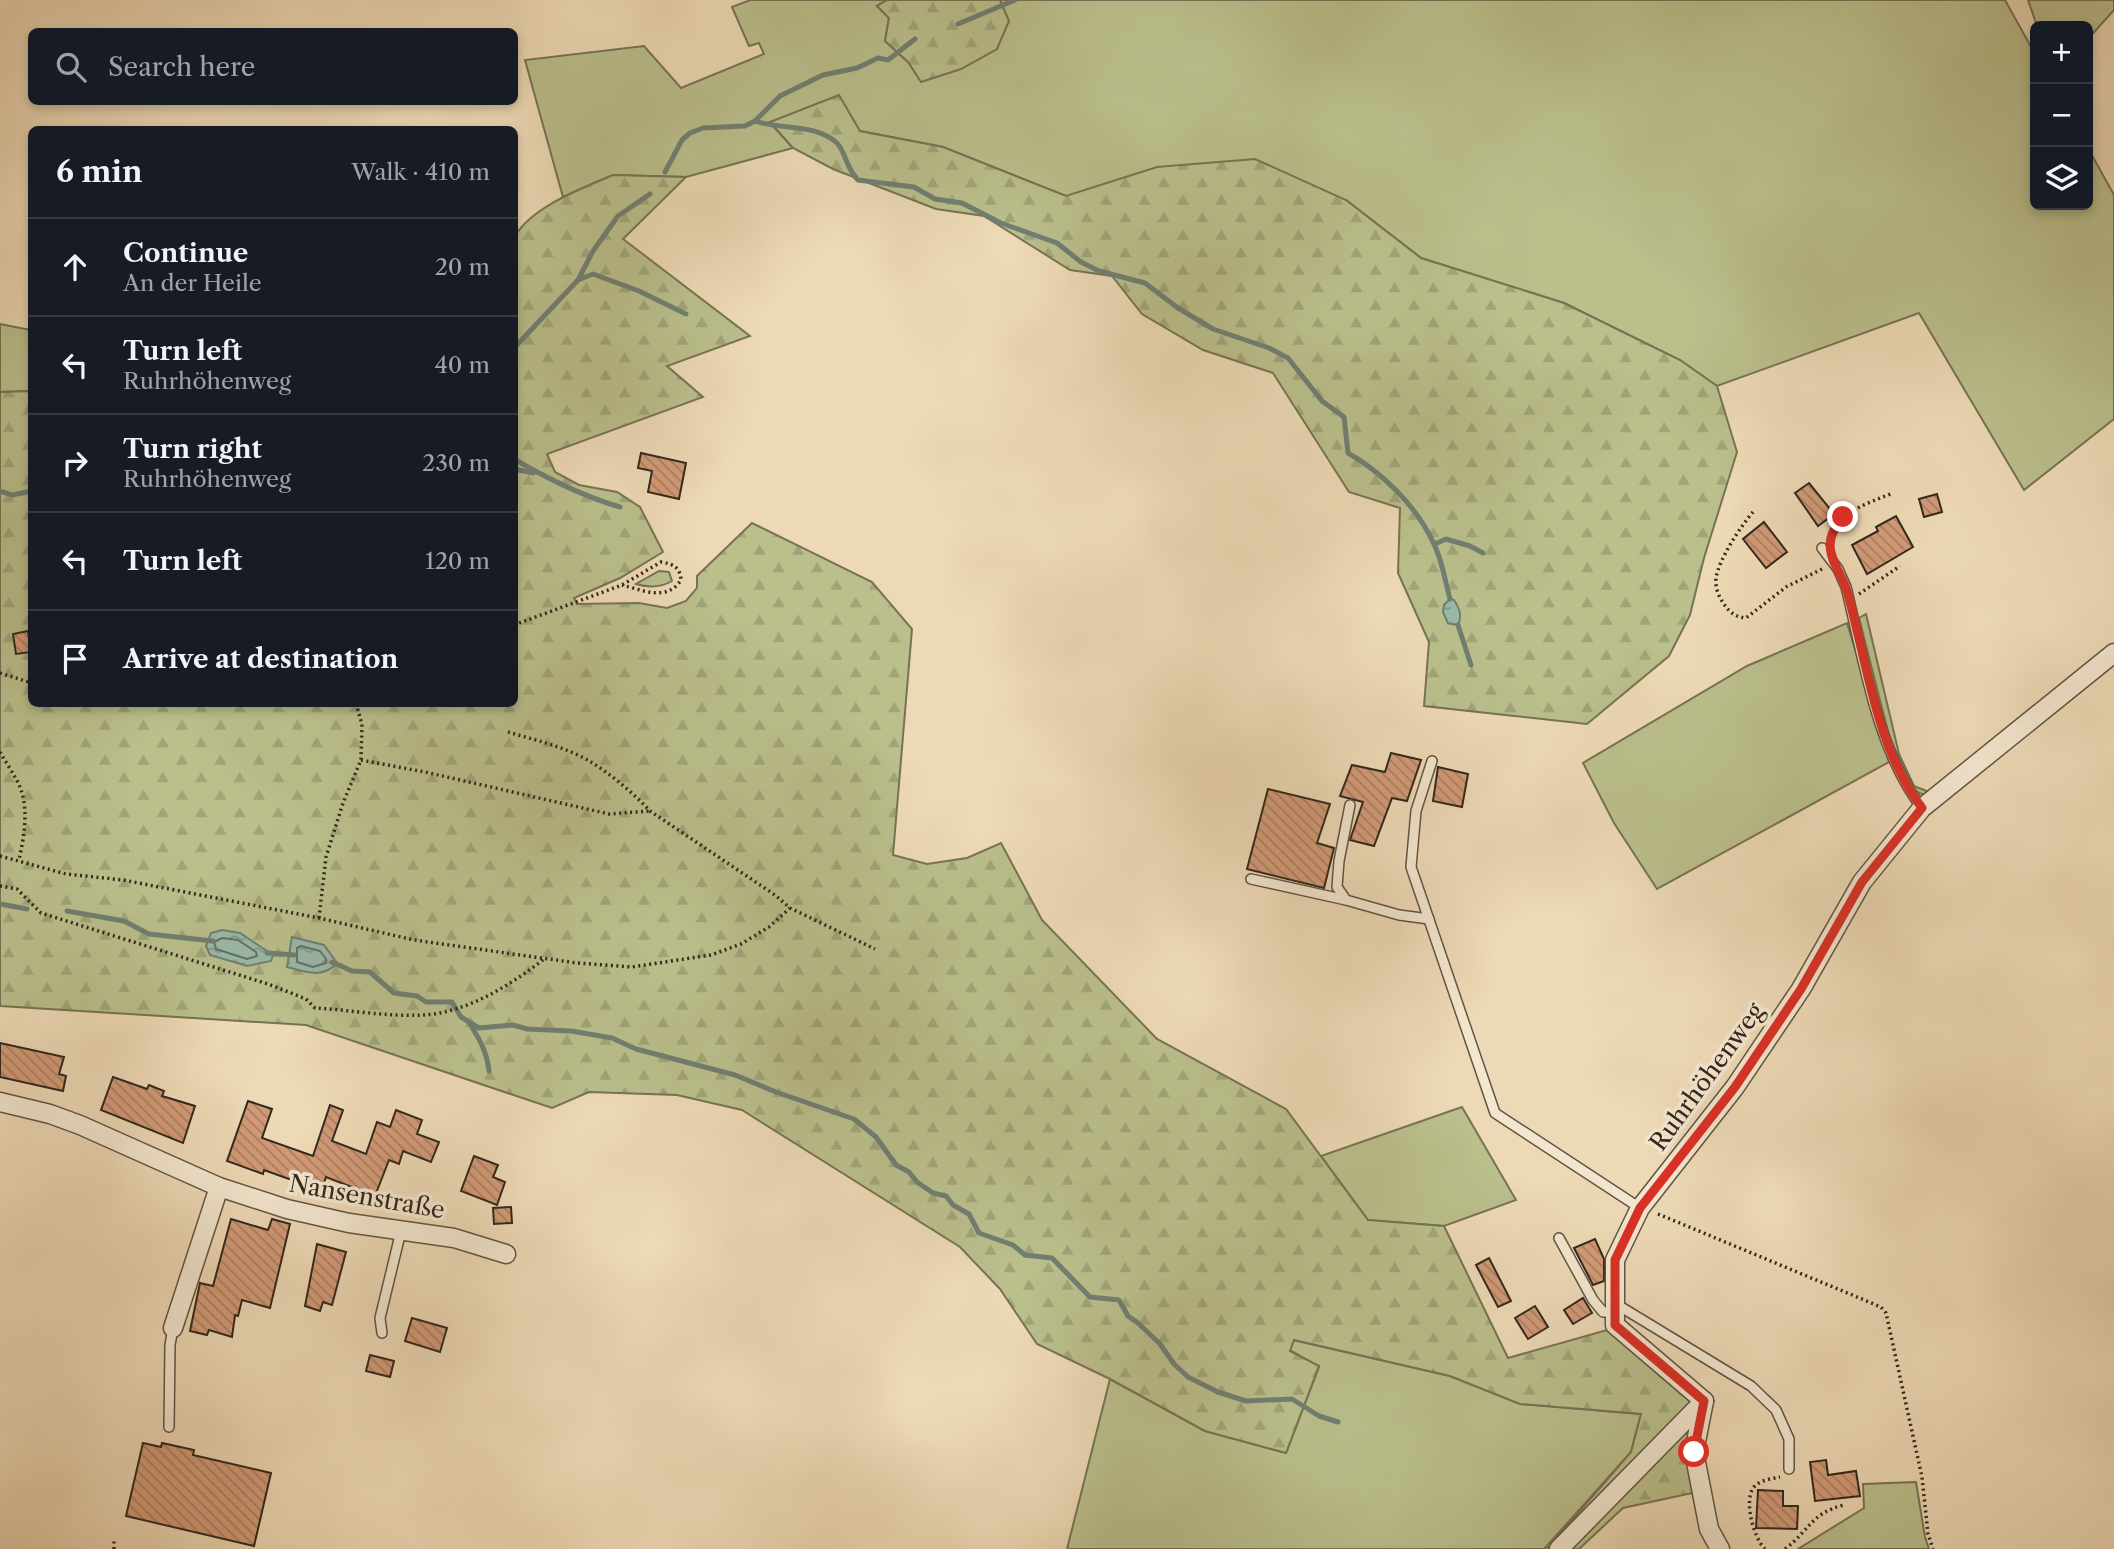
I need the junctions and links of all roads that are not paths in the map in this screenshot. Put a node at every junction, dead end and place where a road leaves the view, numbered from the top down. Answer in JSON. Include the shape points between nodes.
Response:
{"nodes":[{"id":1,"x":1822,"y":548,"type":"dead end"},
{"id":2,"x":2114,"y":653,"type":"edge"},
{"id":3,"x":1432,"y":761,"type":"dead end"},
{"id":4,"x":1350,"y":805,"type":"dead end"},
{"id":5,"x":1922,"y":808,"type":"junction"},
{"id":6,"x":1251,"y":879,"type":"dead end"},
{"id":7,"x":1346,"y":900,"type":"junction"},
{"id":8,"x":1429,"y":919,"type":"junction"},
{"id":9,"x":0,"y":1102,"type":"edge"},
{"id":10,"x":219,"y":1187,"type":"junction"},
{"id":11,"x":1648,"y":1209,"type":"junction"},
{"id":12,"x":401,"y":1231,"type":"junction"},
{"id":13,"x":1559,"y":1238,"type":"dead end"},
{"id":14,"x":506,"y":1254,"type":"dead end"},
{"id":15,"x":1615,"y":1308,"type":"junction"},
{"id":16,"x":173,"y":1328,"type":"joint"},
{"id":17,"x":382,"y":1332,"type":"dead end"},
{"id":18,"x":1704,"y":1401,"type":"junction"},
{"id":19,"x":169,"y":1427,"type":"dead end"},
{"id":20,"x":1789,"y":1469,"type":"road end"},
{"id":21,"x":1559,"y":1549,"type":"edge"},
{"id":22,"x":1720,"y":1549,"type":"edge"}],
"edges":[{"from":1,"to":5,"type":"lane","via":[[1835,564],[1851,606],[1884,737],[1902,779]]},
{"from":2,"to":5,"type":"street","name":"Ruhrhöhenweg"},
{"from":3,"to":8,"type":"lane","via":[[1416,811],[1411,867]]},
{"from":4,"to":7,"type":"lane","via":[[1337,887]]},
{"from":5,"to":11,"type":"street","name":"Ruhrhöhenweg","via":[[1862,882],[1801,989]]},
{"from":6,"to":7,"type":"lane"},
{"from":7,"to":8,"type":"lane"},
{"from":8,"to":11,"type":"lane","via":[[1495,1114]]},
{"from":9,"to":10,"type":"street","name":"Nansenstraße","via":[[80,1125]]},
{"from":10,"to":12,"type":"street","name":"Nansenstraße","via":[[324,1218]]},
{"from":10,"to":16,"type":"street"},
{"from":11,"to":15,"type":"street","name":"Ruhrhöhenweg","via":[[1615,1260]]},
{"from":12,"to":14,"type":"street","name":"Nansenstraße","via":[[454,1238]]},
{"from":12,"to":17,"type":"lane","via":[[380,1318]]},
{"from":13,"to":15,"type":"lane","via":[[1593,1300],[1603,1312]]},
{"from":15,"to":18,"type":"street","via":[[1615,1325]]},
{"from":15,"to":20,"type":"lane","via":[[1751,1387],[1776,1410],[1789,1439]]},
{"from":16,"to":19,"type":"lane"},
{"from":18,"to":21,"type":"street"},
{"from":18,"to":22,"type":"street","via":[[1694,1452],[1709,1529]]}]}
